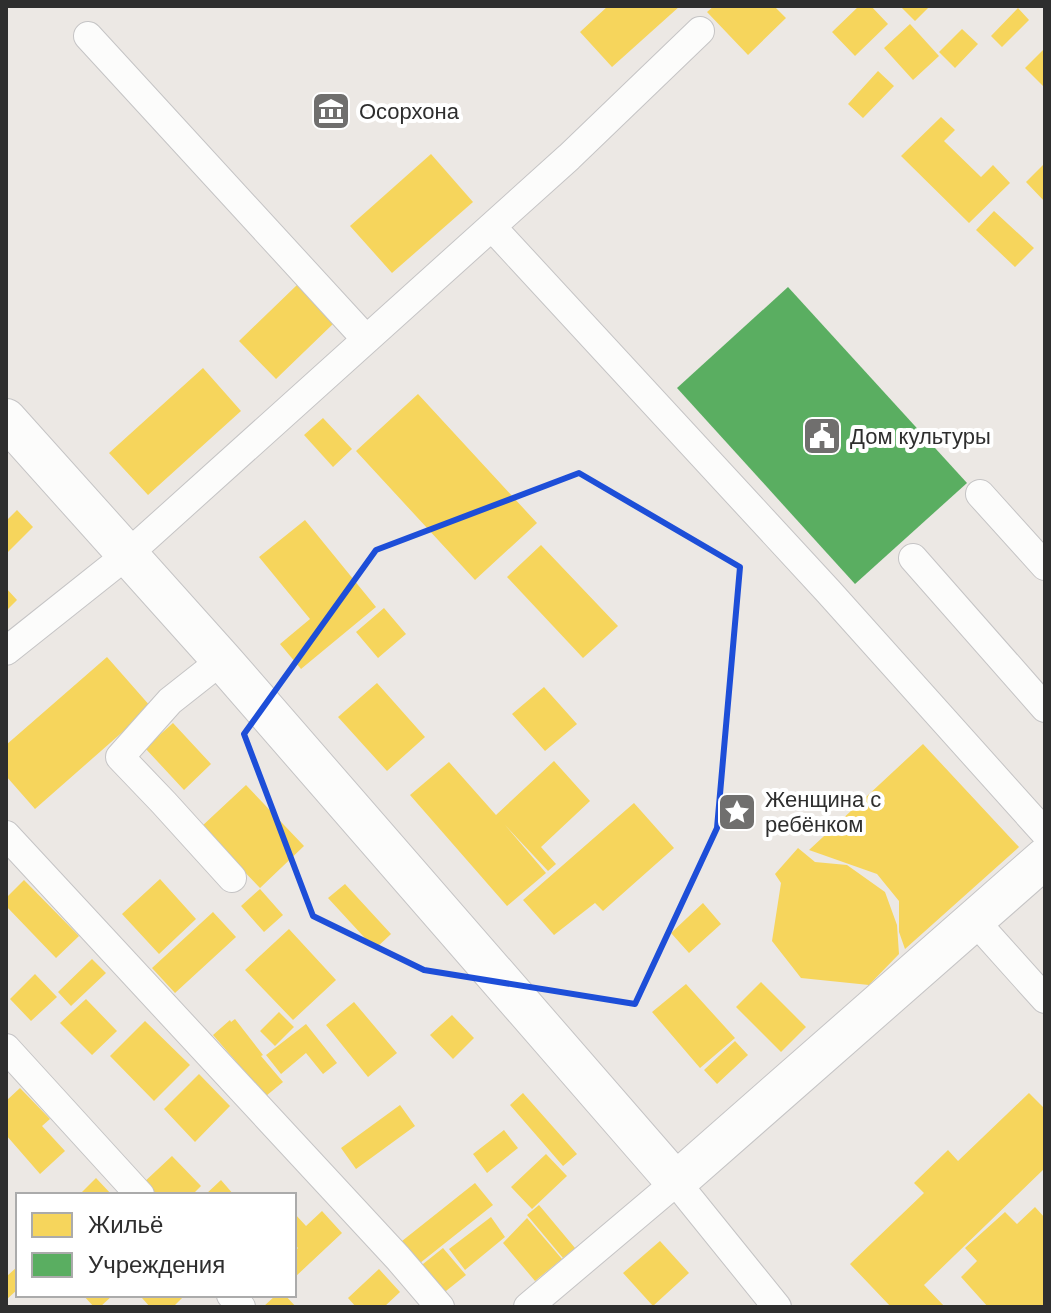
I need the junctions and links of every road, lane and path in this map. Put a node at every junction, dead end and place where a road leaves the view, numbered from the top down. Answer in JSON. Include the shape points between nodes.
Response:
{"nodes":[{"id":1,"x":700,"y":31,"type":"dead end"},
{"id":2,"x":88,"y":36,"type":"dead end"},
{"id":3,"x":492,"y":227,"type":"junction"},
{"id":4,"x":366,"y":339,"type":"junction"},
{"id":5,"x":6,"y":419,"type":"edge"},
{"id":6,"x":980,"y":494,"type":"dead end"},
{"id":7,"x":128,"y":554,"type":"junction"},
{"id":8,"x":913,"y":558,"type":"dead end"},
{"id":9,"x":1045,"y":566,"type":"edge"},
{"id":10,"x":6,"y":651,"type":"edge"},
{"id":11,"x":222,"y":660,"type":"junction"},
{"id":12,"x":1045,"y":708,"type":"edge"},
{"id":13,"x":1045,"y":833,"type":"edge"},
{"id":14,"x":6,"y":835,"type":"edge"},
{"id":15,"x":1045,"y":858,"type":"edge"},
{"id":16,"x":232,"y":878,"type":"dead end"},
{"id":17,"x":975,"y":921,"type":"junction"},
{"id":18,"x":1045,"y":999,"type":"edge"},
{"id":19,"x":6,"y":1048,"type":"edge"},
{"id":20,"x":676,"y":1182,"type":"junction"},
{"id":21,"x":138,"y":1193,"type":"edge"},
{"id":22,"x":440,"y":1307,"type":"edge"},
{"id":23,"x":528,"y":1307,"type":"edge"},
{"id":24,"x":777,"y":1307,"type":"edge"}],
"edges":[{"from":1,"to":3,"type":"street"},
{"from":2,"to":4,"type":"street"},
{"from":3,"to":4,"type":"street"},
{"from":3,"to":13,"type":"street"},
{"from":4,"to":7,"type":"street"},
{"from":5,"to":7,"type":"street"},
{"from":6,"to":9,"type":"street"},
{"from":7,"to":10,"type":"street"},
{"from":7,"to":11,"type":"street"},
{"from":8,"to":12,"type":"street"},
{"from":11,"to":16,"type":"street","via":[[170,701],[120,757]]},
{"from":11,"to":20,"type":"street"},
{"from":14,"to":22,"type":"street"},
{"from":15,"to":17,"type":"street"},
{"from":17,"to":18,"type":"street"},
{"from":17,"to":20,"type":"street"},
{"from":19,"to":21,"type":"street"},
{"from":20,"to":23,"type":"street"},
{"from":20,"to":24,"type":"street"}]}
